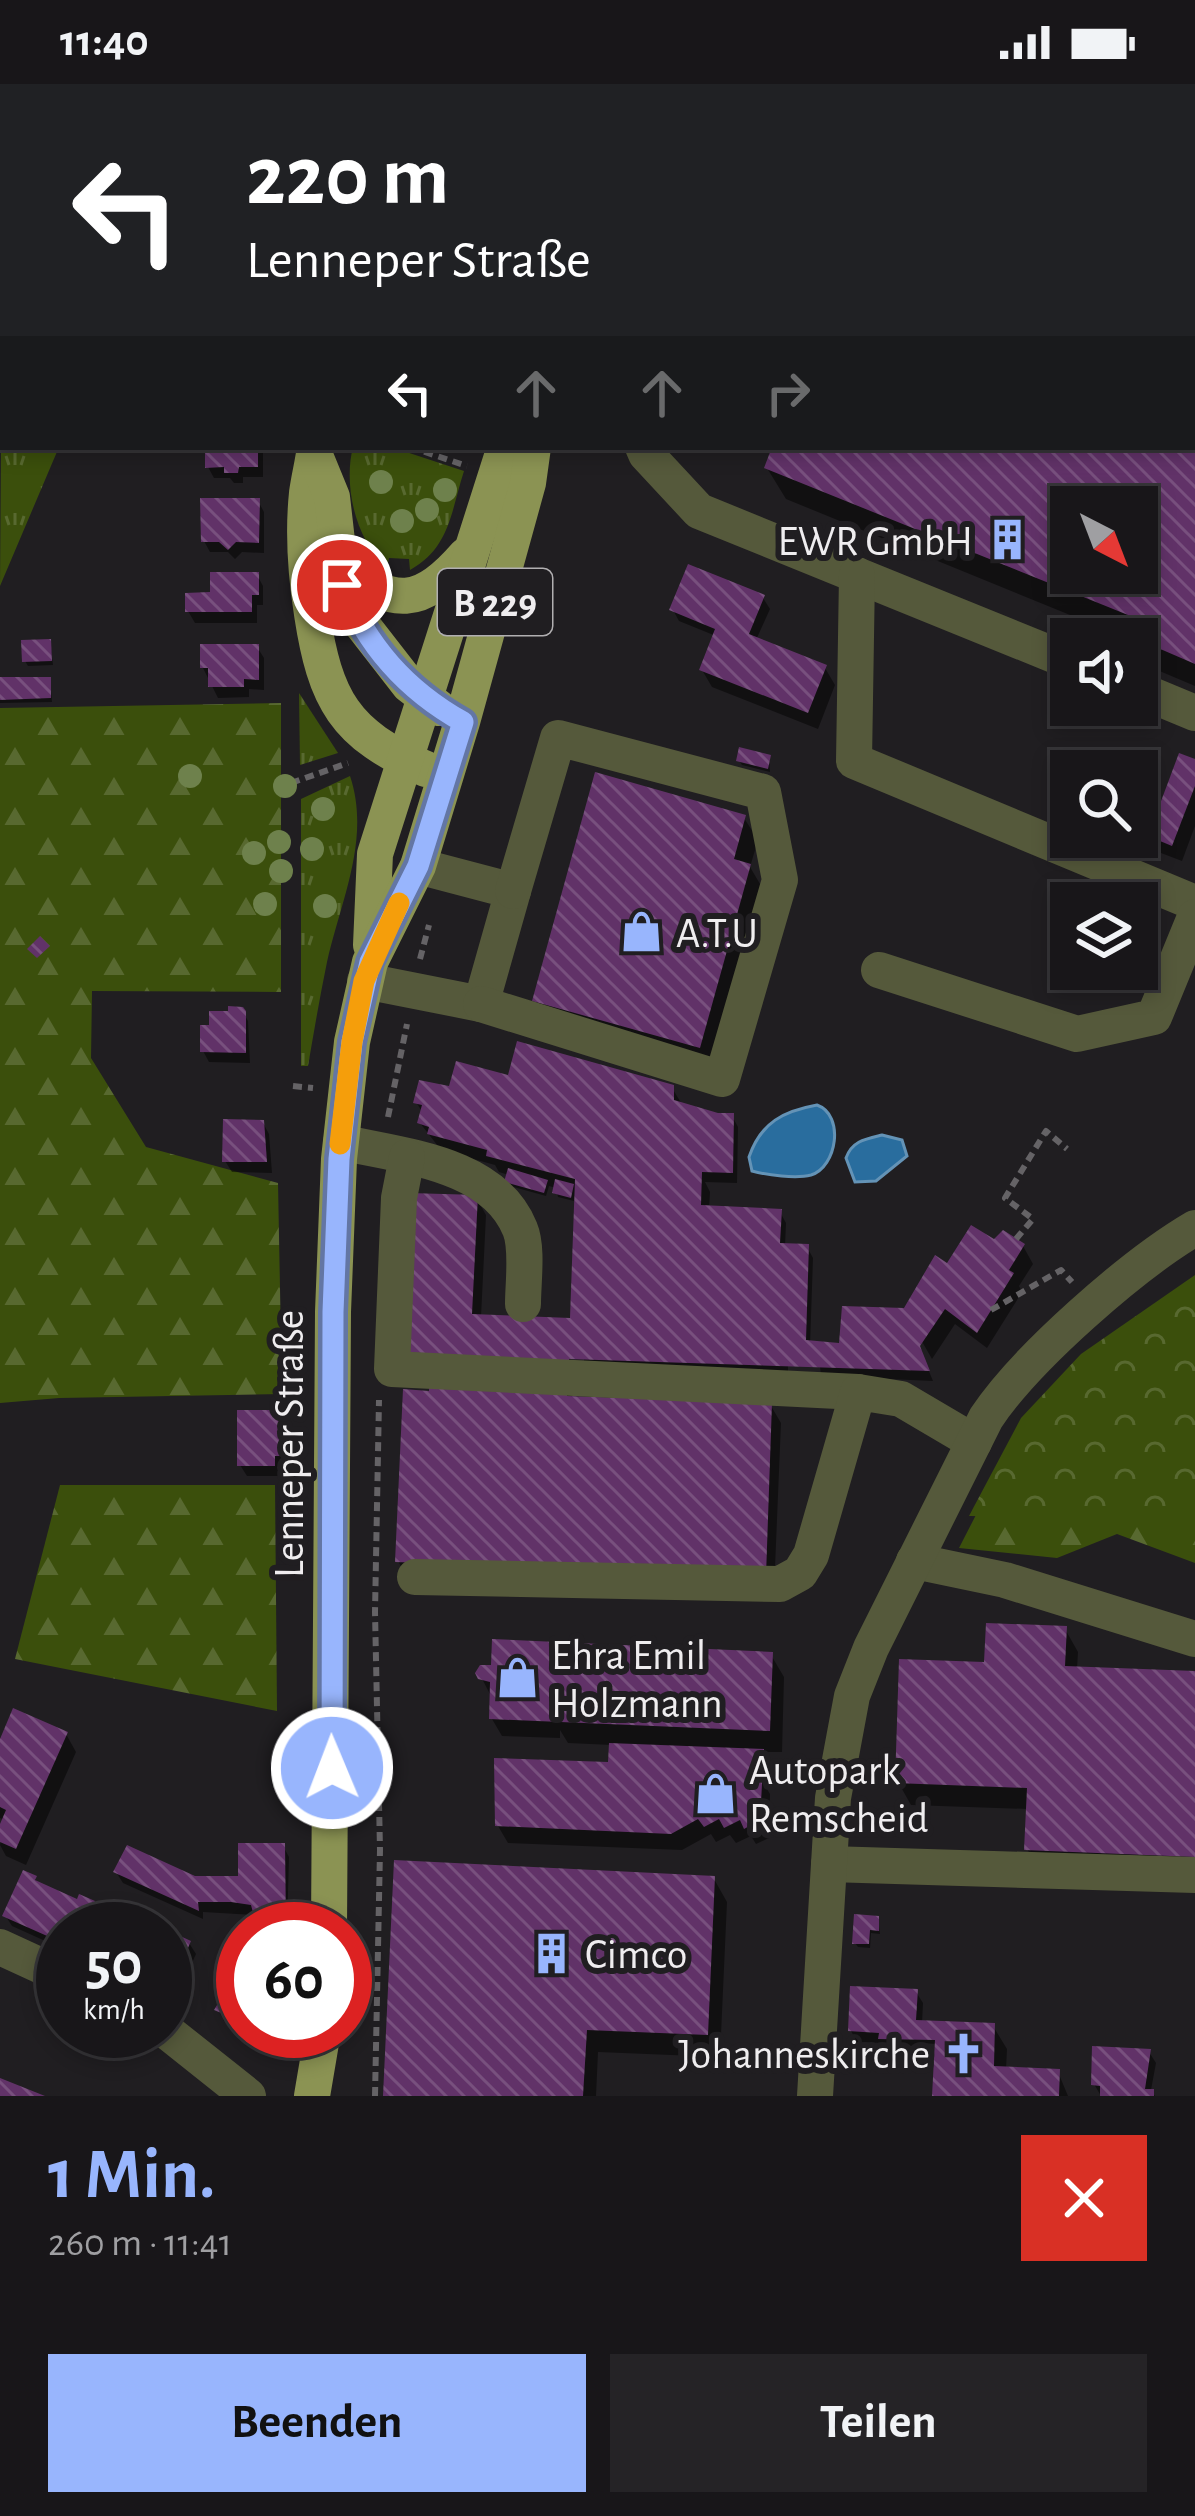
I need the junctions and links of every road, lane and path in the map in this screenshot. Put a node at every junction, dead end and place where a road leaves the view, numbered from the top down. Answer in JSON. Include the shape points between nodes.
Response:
{"nodes":[{"id":1,"x":314,"y":450,"type":"edge"},
{"id":2,"x":419,"y":450,"type":"edge"},
{"id":3,"x":504,"y":450,"type":"edge"},
{"id":4,"x":533,"y":450,"type":"edge"},
{"id":5,"x":644,"y":450,"type":"edge"},
{"id":6,"x":467,"y":466,"type":"dead end"},
{"id":7,"x":468,"y":553,"type":"junction"},
{"id":8,"x":339,"y":566,"type":"junction"},
{"id":9,"x":857,"y":575,"type":"junction"},
{"id":10,"x":1050,"y":653,"type":"edge"},
{"id":11,"x":1158,"y":698,"type":"edge"},
{"id":12,"x":422,"y":699,"type":"junction"},
{"id":13,"x":1195,"y":713,"type":"edge"},
{"id":14,"x":463,"y":722,"type":"junction"},
{"id":15,"x":404,"y":760,"type":"junction"},
{"id":16,"x":347,"y":763,"type":"dead end"},
{"id":17,"x":445,"y":777,"type":"junction"},
{"id":18,"x":291,"y":783,"type":"dead end"},
{"id":19,"x":418,"y":866,"type":"junction"},
{"id":20,"x":513,"y":891,"type":"junction"},
{"id":21,"x":1195,"y":903,"type":"edge"},
{"id":22,"x":1195,"y":917,"type":"edge"},
{"id":23,"x":879,"y":970,"type":"dead end"},
{"id":24,"x":367,"y":972,"type":"junction"},
{"id":25,"x":481,"y":1004,"type":"junction"},
{"id":26,"x":341,"y":1142,"type":"junction"},
{"id":27,"x":1067,"y":1149,"type":"dead end"},
{"id":28,"x":407,"y":1157,"type":"junction"},
{"id":29,"x":1195,"y":1228,"type":"edge"},
{"id":30,"x":1016,"y":1239,"type":"dead end"},
{"id":31,"x":523,"y":1304,"type":"dead end"},
{"id":32,"x":1095,"y":1306,"type":"junction"},
{"id":33,"x":992,"y":1310,"type":"dead end"},
{"id":34,"x":858,"y":1392,"type":"junction"},
{"id":35,"x":974,"y":1442,"type":"junction"},
{"id":36,"x":914,"y":1561,"type":"junction"},
{"id":37,"x":415,"y":1576,"type":"dead end"},
{"id":38,"x":1195,"y":1639,"type":"edge"},
{"id":39,"x":829,"y":1864,"type":"junction"},
{"id":40,"x":1195,"y":1875,"type":"edge"},
{"id":41,"x":329,"y":1902,"type":"edge"},
{"id":42,"x":0,"y":1947,"type":"edge"},
{"id":43,"x":36,"y":1964,"type":"edge"},
{"id":44,"x":192,"y":2051,"type":"edge"},
{"id":45,"x":318,"y":2058,"type":"edge"},
{"id":46,"x":248,"y":2096,"type":"edge"},
{"id":47,"x":312,"y":2096,"type":"edge"},
{"id":48,"x":815,"y":2096,"type":"edge"}],
"edges":[{"from":1,"to":8,"type":"main road","via":[[332,496]]},
{"from":1,"to":15,"type":"main road","via":[[308,587],[320,668],[362,732]]},
{"from":2,"to":6,"type":"path"},
{"from":3,"to":7,"type":"main road","number":"B 229"},
{"from":4,"to":14,"type":"main road","number":"B 229"},
{"from":5,"to":9,"type":"street","via":[[699,511]]},
{"from":7,"to":8,"type":"main road","via":[[444,580],[402,598],[368,588]]},
{"from":7,"to":12,"type":"main road","number":"B 229"},
{"from":8,"to":12,"type":"main road","via":[[353,613]]},
{"from":9,"to":10,"type":"street"},
{"from":9,"to":21,"type":"street","via":[[854,761]]},
{"from":11,"to":13,"type":"street"},
{"from":12,"to":14,"type":"main road"},
{"from":12,"to":15,"type":"main road","number":"B 229"},
{"from":14,"to":17,"type":"main road","number":"B 229"},
{"from":15,"to":17,"type":"main road"},
{"from":15,"to":24,"type":"main road","name":"Lenneper Straße","number":"B 229","via":[[375,854]]},
{"from":16,"to":18,"type":"path"},
{"from":17,"to":19,"type":"main road","name":"Lenneper Straße","number":"B 229"},
{"from":19,"to":20,"type":"street"},
{"from":19,"to":24,"type":"main road","name":"Lenneper Straße","number":"B 229"},
{"from":20,"to":25,"type":"street"},
{"from":20,"to":25,"type":"street","via":[[558,738],[763,792],[780,880],[722,1079]]},
{"from":22,"to":23,"type":"street","via":[[1154,1017],[1077,1034]]},
{"from":24,"to":25,"type":"street"},
{"from":24,"to":26,"type":"main road","name":"Lenneper Straße","number":"B 229"},
{"from":26,"to":28,"type":"street"},
{"from":26,"to":41,"type":"main road","name":"Lenneper Straße","number":"B 229"},
{"from":27,"to":30,"type":"path","via":[[1046,1131],[1005,1198],[1033,1219]]},
{"from":28,"to":31,"type":"street","via":[[461,1171],[502,1202],[521,1230]]},
{"from":28,"to":34,"type":"street","via":[[392,1369]]},
{"from":29,"to":32,"type":"street"},
{"from":32,"to":33,"type":"path","via":[[1061,1270]]},
{"from":32,"to":35,"type":"street","via":[[1008,1385]]},
{"from":34,"to":35,"type":"street","via":[[901,1400]]},
{"from":34,"to":37,"type":"street","via":[[811,1555],[780,1584]]},
{"from":35,"to":36,"type":"street"},
{"from":36,"to":38,"type":"street","via":[[1076,1589]]},
{"from":36,"to":39,"type":"street","via":[[852,1696]]},
{"from":39,"to":40,"type":"street"},
{"from":39,"to":48,"type":"street"},
{"from":42,"to":43,"type":"street"},
{"from":44,"to":46,"type":"street"},
{"from":45,"to":47,"type":"main road"}]}
